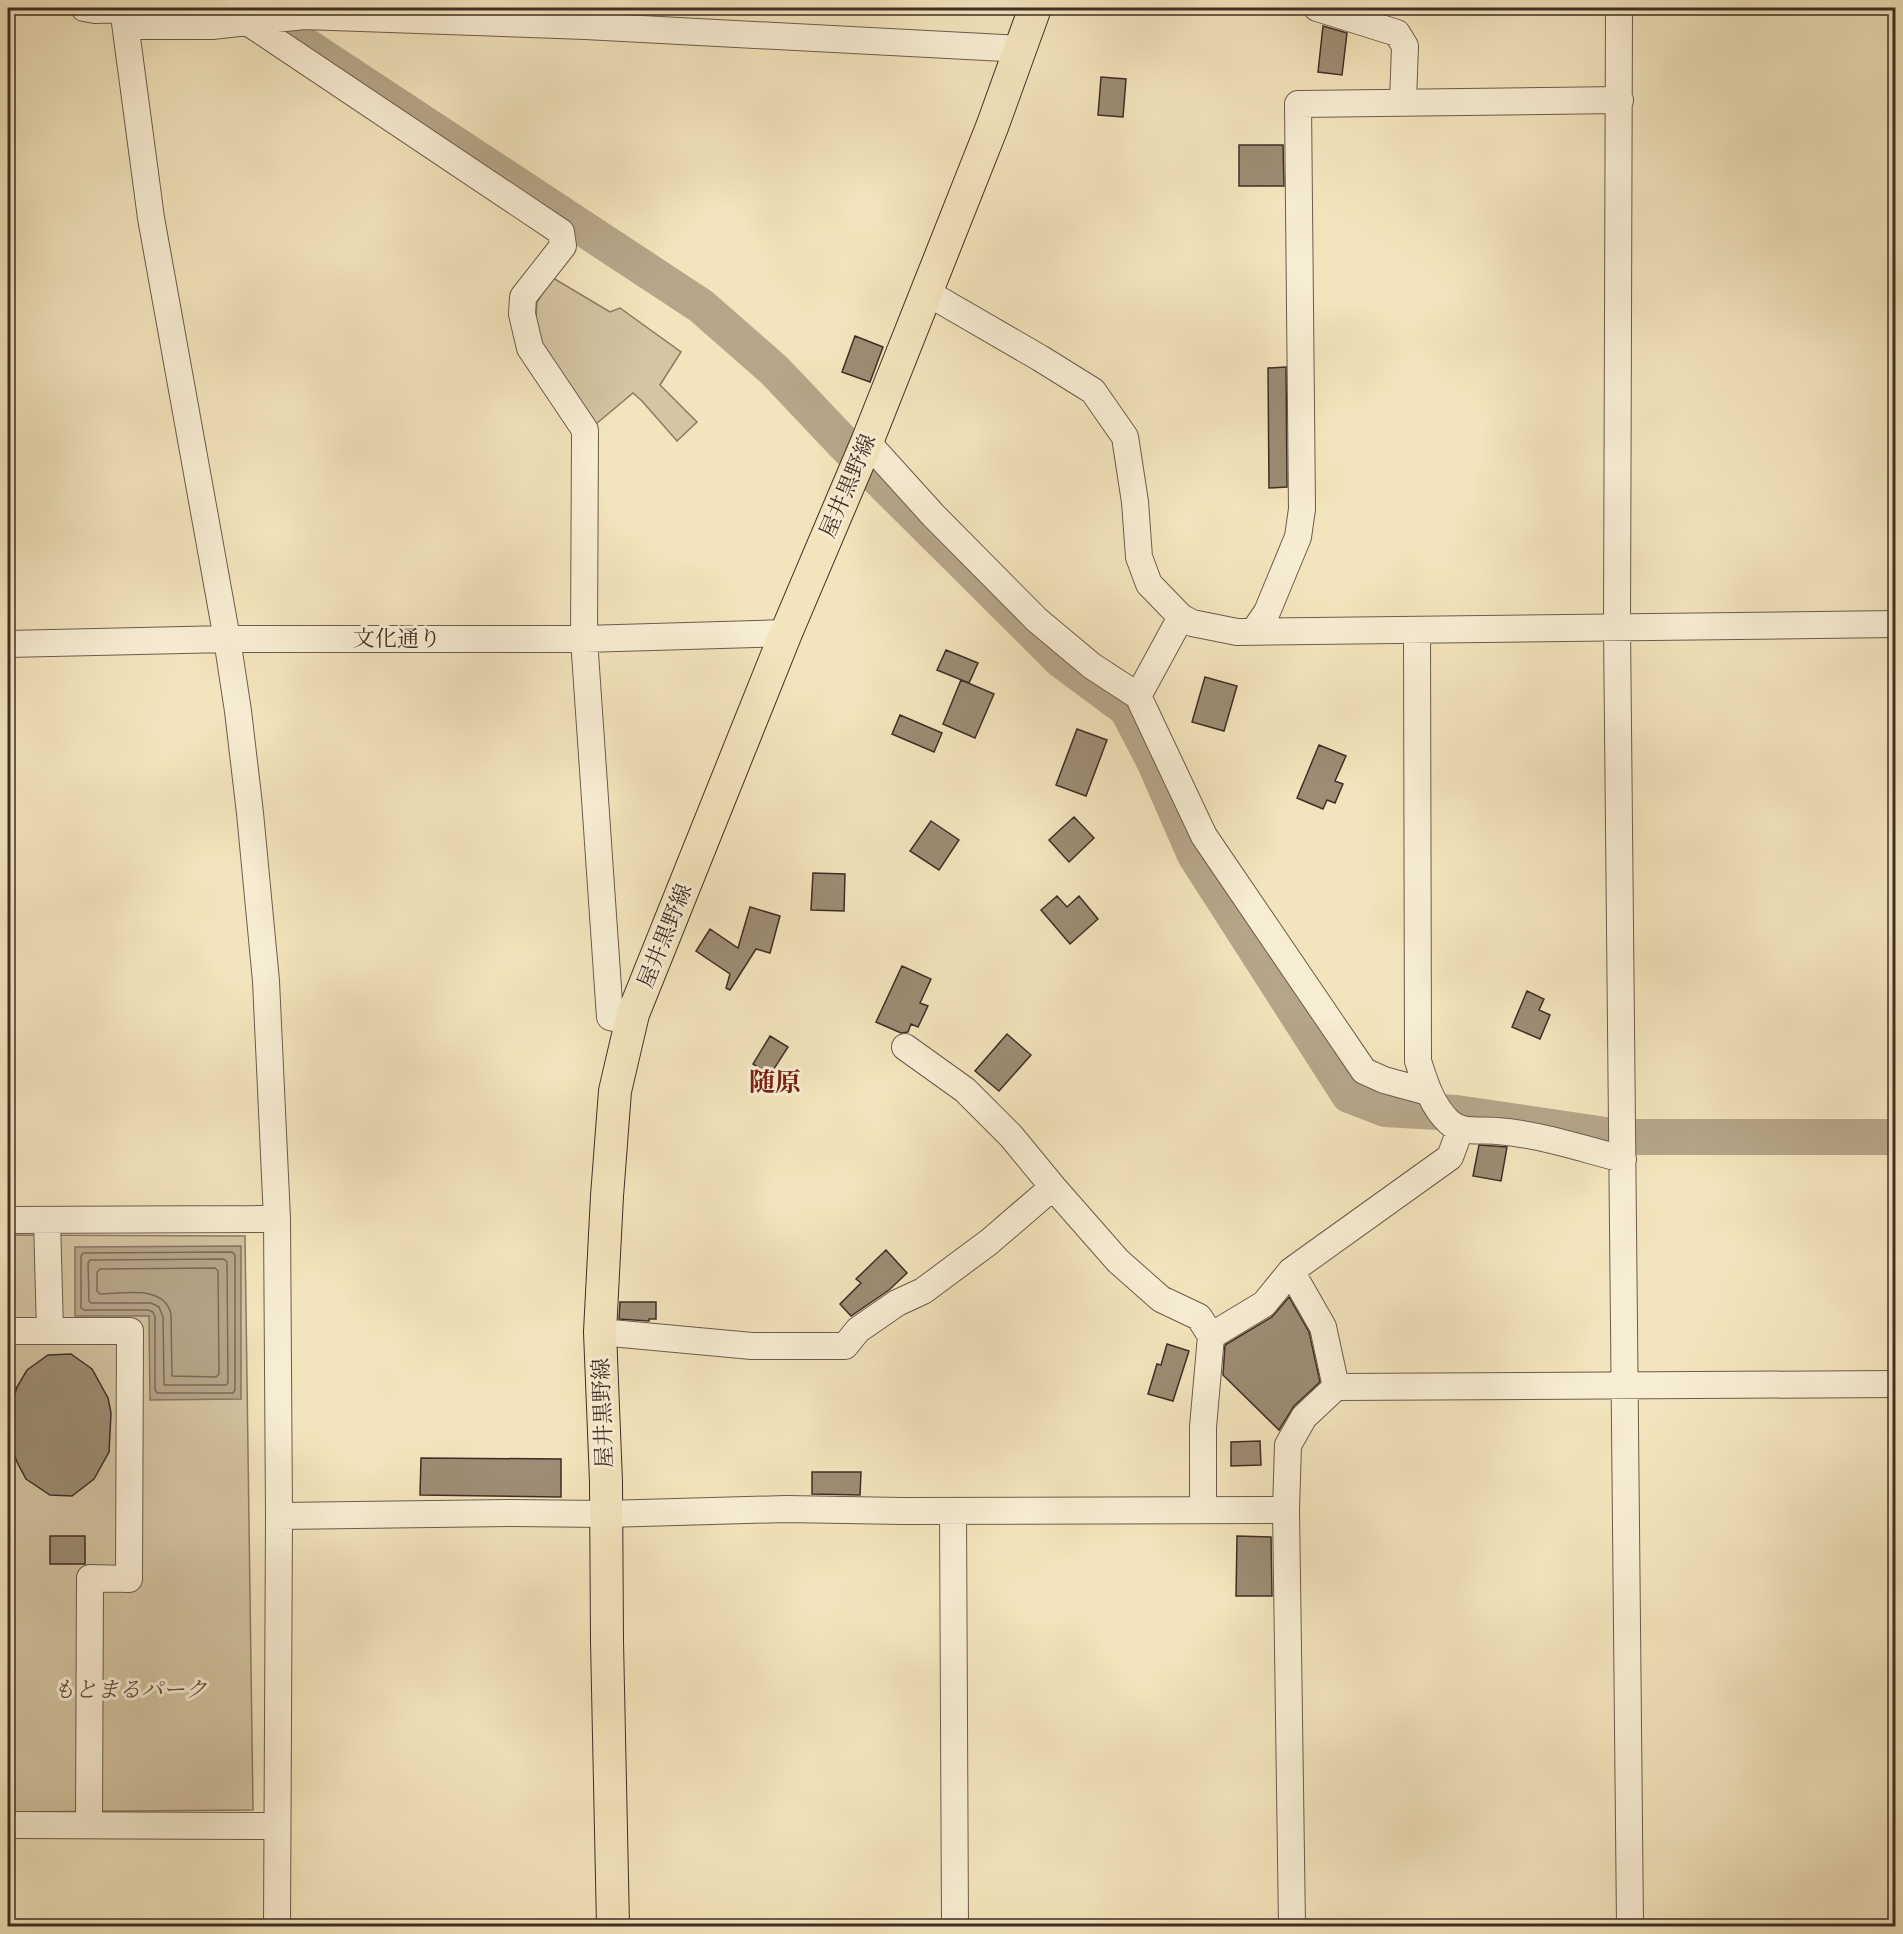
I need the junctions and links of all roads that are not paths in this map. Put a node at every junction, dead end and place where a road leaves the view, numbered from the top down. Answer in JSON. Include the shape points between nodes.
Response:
{"nodes":[{"id":1,"x":84,"y":8,"type":"edge"},
{"id":2,"x":1035,"y":8,"type":"edge"},
{"id":3,"x":1317,"y":8,"type":"edge"},
{"id":4,"x":1619,"y":8,"type":"edge"},
{"id":5,"x":124,"y":14,"type":"edge"},
{"id":6,"x":585,"y":17,"type":"edge"},
{"id":7,"x":246,"y":21,"type":"junction"},
{"id":8,"x":1021,"y":49,"type":"junction"},
{"id":9,"x":1620,"y":100,"type":"junction"},
{"id":10,"x":1403,"y":101,"type":"junction"},
{"id":11,"x":926,"y":292,"type":"junction"},
{"id":12,"x":867,"y":442,"type":"junction"},
{"id":13,"x":1181,"y":617,"type":"junction"},
{"id":14,"x":1896,"y":624,"type":"edge"},
{"id":15,"x":1617,"y":627,"type":"junction"},
{"id":16,"x":1417,"y":630,"type":"junction"},
{"id":17,"x":1254,"y":631,"type":"junction"},
{"id":18,"x":786,"y":633,"type":"junction"},
{"id":19,"x":227,"y":639,"type":"junction"},
{"id":20,"x":584,"y":639,"type":"junction"},
{"id":21,"x":8,"y":644,"type":"edge"},
{"id":22,"x":1138,"y":696,"type":"junction"},
{"id":23,"x":632,"y":1022,"type":"junction"},
{"id":24,"x":905,"y":1047,"type":"dead end"},
{"id":25,"x":1428,"y":1092,"type":"junction"},
{"id":26,"x":1460,"y":1130,"type":"junction"},
{"id":27,"x":1623,"y":1159,"type":"junction"},
{"id":28,"x":1053,"y":1187,"type":"junction"},
{"id":29,"x":8,"y":1220,"type":"edge"},
{"id":30,"x":47,"y":1220,"type":"junction"},
{"id":31,"x":276,"y":1220,"type":"junction"},
{"id":32,"x":1291,"y":1271,"type":"junction"},
{"id":33,"x":8,"y":1331,"type":"edge"},
{"id":34,"x":50,"y":1331,"type":"junction"},
{"id":35,"x":600,"y":1332,"type":"junction"},
{"id":36,"x":1211,"y":1336,"type":"junction"},
{"id":37,"x":1896,"y":1384,"type":"edge"},
{"id":38,"x":1626,"y":1385,"type":"junction"},
{"id":39,"x":1336,"y":1387,"type":"junction"},
{"id":40,"x":1203,"y":1509,"type":"junction"},
{"id":41,"x":1286,"y":1510,"type":"junction"},
{"id":42,"x":953,"y":1511,"type":"junction"},
{"id":43,"x":605,"y":1514,"type":"junction"},
{"id":44,"x":279,"y":1516,"type":"junction"},
{"id":45,"x":89,"y":1824,"type":"junction"},
{"id":46,"x":8,"y":1825,"type":"edge"},
{"id":47,"x":277,"y":1826,"type":"junction"},
{"id":48,"x":278,"y":1926,"type":"edge"},
{"id":49,"x":613,"y":1926,"type":"edge"},
{"id":50,"x":955,"y":1926,"type":"edge"},
{"id":51,"x":1292,"y":1926,"type":"edge"},
{"id":52,"x":1630,"y":1926,"type":"edge"}],
"edges":[{"from":1,"to":5,"type":"street"},
{"from":2,"to":8,"type":"main road","name":"屋井黒野線"},
{"from":3,"to":10,"type":"street","via":[[1397,33],[1405,46]]},
{"from":4,"to":9,"type":"street"},
{"from":5,"to":7,"type":"street","via":[[212,26]]},
{"from":5,"to":19,"type":"street","via":[[151,218]]},
{"from":6,"to":7,"type":"street","via":[[304,16]]},
{"from":6,"to":8,"type":"street"},
{"from":7,"to":20,"type":"street","via":[[561,232],[563,246],[523,297],[522,314],[530,348],[585,430]]},
{"from":8,"to":11,"type":"main road","name":"屋井黒野線"},
{"from":9,"to":10,"type":"street"},
{"from":9,"to":15,"type":"street"},
{"from":10,"to":17,"type":"street","via":[[1298,104],[1302,509],[1298,537],[1267,612]]},
{"from":11,"to":12,"type":"main road","name":"屋井黒野線"},
{"from":11,"to":13,"type":"street","via":[[1093,392],[1125,437],[1139,556],[1149,584]]},
{"from":12,"to":18,"type":"main road","name":"屋井黒野線"},
{"from":12,"to":22,"type":"street","via":[[1037,620],[1092,666]]},
{"from":13,"to":17,"type":"street","via":[[1237,632]]},
{"from":13,"to":22,"type":"street"},
{"from":14,"to":15,"type":"street"},
{"from":15,"to":16,"type":"street"},
{"from":15,"to":27,"type":"street"},
{"from":16,"to":17,"type":"street"},
{"from":16,"to":25,"type":"street","via":[[1418,1061]]},
{"from":18,"to":20,"type":"street","name":"文化通り"},
{"from":18,"to":23,"type":"main road","name":"屋井黒野線"},
{"from":19,"to":20,"type":"street","name":"文化通り"},
{"from":19,"to":21,"type":"street","name":"文化通り"},
{"from":19,"to":31,"type":"street","via":[[250,813],[266,981]]},
{"from":20,"to":23,"type":"street","via":[[610,1017]]},
{"from":22,"to":25,"type":"street","via":[[1204,836],[1364,1071]]},
{"from":23,"to":35,"type":"main road","name":"屋井黒野線","via":[[615,1091]]},
{"from":24,"to":28,"type":"street","via":[[965,1090],[1011,1136]]},
{"from":25,"to":26,"type":"street","via":[[1449,1122]]},
{"from":26,"to":27,"type":"street","via":[[1542,1138]]},
{"from":26,"to":32,"type":"street","via":[[1450,1157]]},
{"from":27,"to":38,"type":"street"},
{"from":28,"to":35,"type":"street","via":[[923,1292],[897,1303],[858,1330],[845,1346],[752,1346]]},
{"from":28,"to":36,"type":"street","via":[[1118,1261],[1161,1299],[1200,1317]]},
{"from":29,"to":30,"type":"street"},
{"from":30,"to":31,"type":"street"},
{"from":30,"to":34,"type":"street"},
{"from":31,"to":44,"type":"street"},
{"from":32,"to":36,"type":"street","via":[[1264,1304]]},
{"from":32,"to":39,"type":"street","via":[[1323,1327]]},
{"from":33,"to":34,"type":"street"},
{"from":34,"to":45,"type":"street","via":[[130,1331],[129,1579],[90,1578]]},
{"from":35,"to":43,"type":"main road","name":"屋井黒野線"},
{"from":36,"to":40,"type":"street","via":[[1203,1427]]},
{"from":37,"to":38,"type":"street"},
{"from":38,"to":39,"type":"street"},
{"from":38,"to":52,"type":"street"},
{"from":39,"to":41,"type":"street","via":[[1304,1417],[1288,1445]]},
{"from":40,"to":41,"type":"street"},
{"from":40,"to":42,"type":"street"},
{"from":41,"to":51,"type":"street"},
{"from":42,"to":43,"type":"street","via":[[786,1509]]},
{"from":42,"to":50,"type":"street"},
{"from":43,"to":44,"type":"street"},
{"from":43,"to":49,"type":"main road","name":"屋井黒野線"},
{"from":44,"to":47,"type":"street"},
{"from":45,"to":46,"type":"street"},
{"from":45,"to":47,"type":"street"},
{"from":47,"to":48,"type":"street"}]}
